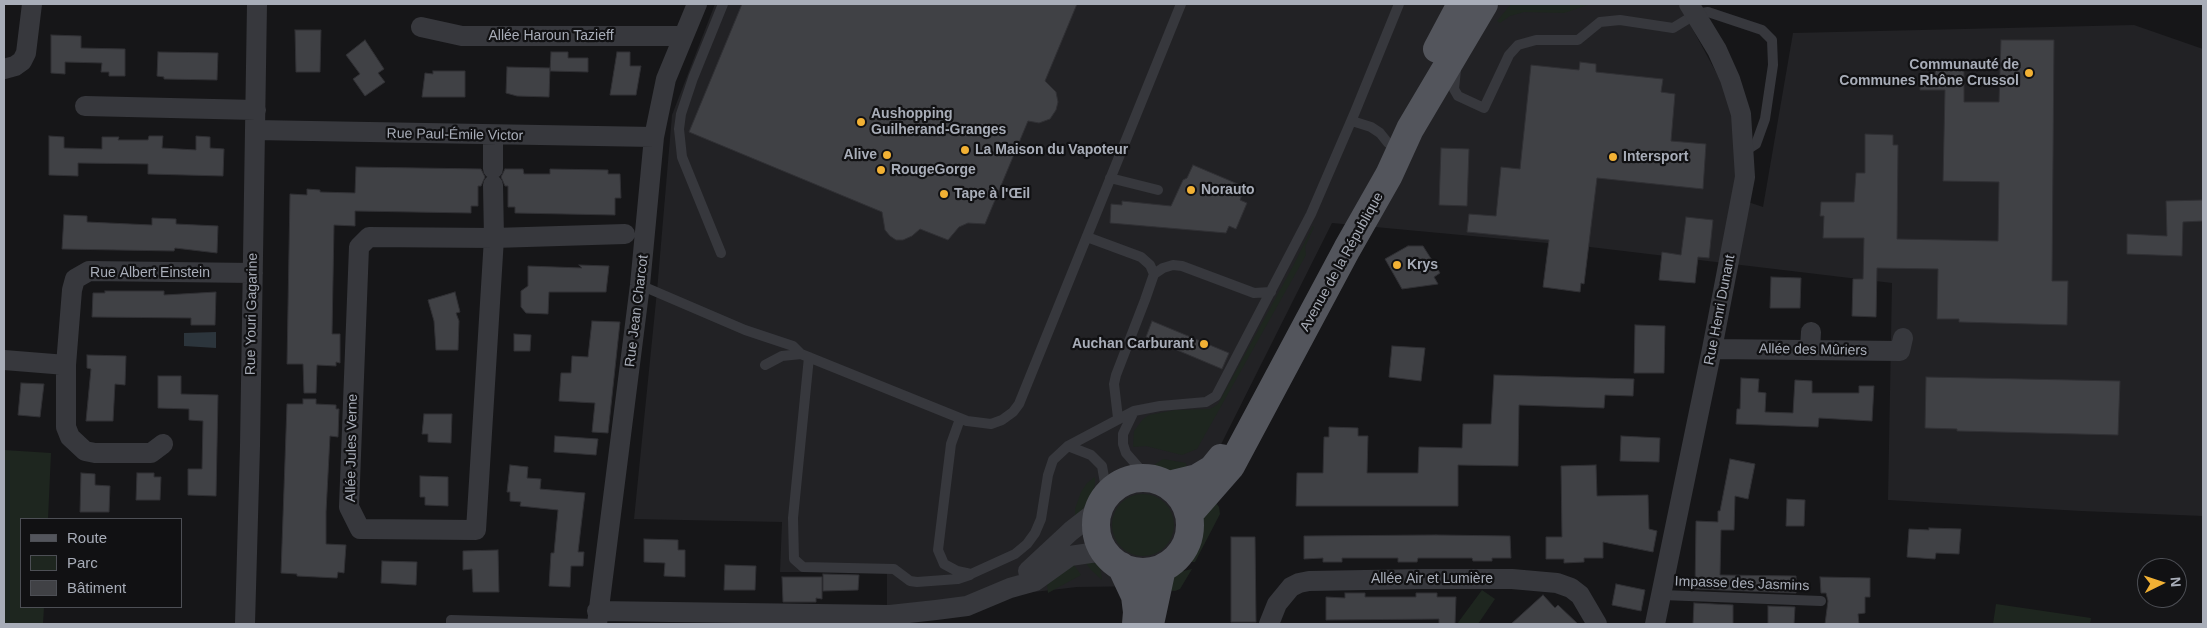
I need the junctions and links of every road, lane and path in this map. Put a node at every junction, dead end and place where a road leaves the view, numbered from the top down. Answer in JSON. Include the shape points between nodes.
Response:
{"nodes":[{"id":1,"x":32,"y":4,"type":"edge"},
{"id":2,"x":257,"y":4,"type":"edge"},
{"id":3,"x":697,"y":4,"type":"edge"},
{"id":4,"x":723,"y":4,"type":"edge"},
{"id":5,"x":1181,"y":4,"type":"edge"},
{"id":6,"x":1399,"y":4,"type":"edge"},
{"id":7,"x":1693,"y":9,"type":"edge"},
{"id":8,"x":1472,"y":11,"type":"edge"},
{"id":9,"x":422,"y":27,"type":"dead end"},
{"id":10,"x":682,"y":36,"type":"junction"},
{"id":11,"x":4,"y":70,"type":"edge"},
{"id":12,"x":85,"y":106,"type":"dead end"},
{"id":13,"x":256,"y":110,"type":"junction"},
{"id":14,"x":1352,"y":121,"type":"junction"},
{"id":15,"x":255,"y":130,"type":"junction"},
{"id":16,"x":493,"y":136,"type":"junction"},
{"id":17,"x":654,"y":137,"type":"junction"},
{"id":18,"x":1388,"y":143,"type":"junction"},
{"id":19,"x":1745,"y":151,"type":"junction"},
{"id":20,"x":1110,"y":178,"type":"junction"},
{"id":21,"x":1158,"y":190,"type":"dead end"},
{"id":22,"x":625,"y":234,"type":"dead end"},
{"id":23,"x":1087,"y":237,"type":"junction"},
{"id":24,"x":494,"y":238,"type":"junction"},
{"id":25,"x":721,"y":253,"type":"dead end"},
{"id":26,"x":253,"y":273,"type":"junction"},
{"id":27,"x":1154,"y":274,"type":"junction"},
{"id":28,"x":640,"y":284,"type":"junction"},
{"id":29,"x":1271,"y":292,"type":"junction"},
{"id":30,"x":1903,"y":338,"type":"dead end"},
{"id":31,"x":1712,"y":349,"type":"junction"},
{"id":32,"x":805,"y":356,"type":"junction"},
{"id":33,"x":4,"y":360,"type":"edge"},
{"id":34,"x":66,"y":365,"type":"junction"},
{"id":35,"x":765,"y":366,"type":"dead end"},
{"id":36,"x":1134,"y":411,"type":"junction"},
{"id":37,"x":1118,"y":418,"type":"junction"},
{"id":38,"x":960,"y":419,"type":"junction"},
{"id":39,"x":163,"y":444,"type":"dead end"},
{"id":40,"x":1068,"y":446,"type":"junction"},
{"id":41,"x":1158,"y":481,"type":"junction"},
{"id":42,"x":1103,"y":502,"type":"junction"},
{"id":43,"x":1189,"y":514,"type":"junction"},
{"id":44,"x":1112,"y":558,"type":"junction"},
{"id":45,"x":1162,"y":568,"type":"junction"},
{"id":46,"x":971,"y":574,"type":"junction"},
{"id":47,"x":1010,"y":588,"type":"junction"},
{"id":48,"x":1662,"y":595,"type":"junction"},
{"id":49,"x":1820,"y":601,"type":"dead end"},
{"id":50,"x":597,"y":620,"type":"edge"},
{"id":51,"x":245,"y":624,"type":"edge"},
{"id":52,"x":451,"y":624,"type":"edge"},
{"id":53,"x":1136,"y":624,"type":"edge"},
{"id":54,"x":1150,"y":624,"type":"edge"},
{"id":55,"x":1269,"y":624,"type":"edge"},
{"id":56,"x":1598,"y":624,"type":"edge"},
{"id":57,"x":1655,"y":624,"type":"edge"}],
"edges":[{"from":1,"to":11,"type":"street","via":[[26,53],[22,61]]},
{"from":2,"to":13,"type":"street","name":"Rue Youri Gagarine"},
{"from":3,"to":10,"type":"street","name":"Rue Jean Charcot"},
{"from":4,"to":25,"type":"lane","via":[[693,78],[679,130],[682,156]]},
{"from":5,"to":20,"type":"lane"},
{"from":6,"to":14,"type":"lane"},
{"from":7,"to":8,"type":"lane","via":[[1673,28],[1620,20],[1600,22],[1578,40],[1536,40],[1518,45],[1509,54],[1484,108],[1458,96],[1454,89]]},
{"from":7,"to":19,"type":"street","name":"Rue Henri Dunant","via":[[1730,79],[1741,114]]},
{"from":7,"to":19,"type":"lane","via":[[1762,30],[1772,40],[1773,65],[1765,119],[1756,144]]},
{"from":8,"to":18,"type":"main road","name":"Avenue de la République"},
{"from":8,"to":43,"type":"main road","name":"Avenue de la République","via":[[1389,175],[1231,466]]},
{"from":9,"to":10,"type":"street","name":"Allée Haroun Tazieff","via":[[462,36]]},
{"from":10,"to":17,"type":"street","name":"Rue Jean Charcot","via":[[666,79]]},
{"from":12,"to":13,"type":"street"},
{"from":13,"to":15,"type":"street","name":"Rue Youri Gagarine"},
{"from":14,"to":18,"type":"lane","via":[[1371,127]]},
{"from":14,"to":29,"type":"lane","via":[[1311,214]]},
{"from":15,"to":16,"type":"street","name":"Rue Paul-Émile Victor"},
{"from":15,"to":26,"type":"street","name":"Rue Youri Gagarine"},
{"from":16,"to":17,"type":"street","name":"Rue Paul-Émile Victor"},
{"from":16,"to":24,"type":"street","name":"Allée Jules Verne"},
{"from":17,"to":28,"type":"street","name":"Rue Jean Charcot"},
{"from":18,"to":41,"type":"main road","name":"Avenue de la République","via":[[1376,171],[1220,459],[1198,478]]},
{"from":19,"to":31,"type":"street","name":"Rue Henri Dunant","via":[[1745,177]]},
{"from":20,"to":21,"type":"lane"},
{"from":20,"to":23,"type":"lane"},
{"from":22,"to":24,"type":"street","name":"Allée Jules Verne"},
{"from":23,"to":27,"type":"lane","via":[[1141,257]]},
{"from":23,"to":38,"type":"lane","via":[[1019,404],[1002,420],[991,424]]},
{"from":24,"to":24,"type":"street","name":"Allée Jules Verne","via":[[369,237],[359,247],[349,506],[360,528],[476,530]]},
{"from":26,"to":34,"type":"street","name":"Rue Albert Einstein","via":[[89,271],[82,274],[75,279],[72,290]]},
{"from":26,"to":51,"type":"street","name":"Rue Youri Gagarine"},
{"from":27,"to":29,"type":"lane","via":[[1168,266],[1182,266],[1254,293]]},
{"from":27,"to":37,"type":"lane","via":[[1116,375]]},
{"from":28,"to":32,"type":"lane","via":[[745,330],[793,346]]},
{"from":28,"to":50,"type":"street","name":"Rue Jean Charcot"},
{"from":29,"to":36,"type":"lane","via":[[1216,396],[1206,402]]},
{"from":30,"to":31,"type":"street","name":"Allée des Mûriers","via":[[1900,351],[1810,341]]},
{"from":31,"to":48,"type":"street","name":"Rue Henri Dunant"},
{"from":32,"to":35,"type":"lane","via":[[782,356]]},
{"from":32,"to":38,"type":"lane"},
{"from":32,"to":46,"type":"lane","via":[[793,518],[793,556],[799,564],[804,567],[894,569],[910,581],[917,582],[958,579]]},
{"from":33,"to":34,"type":"street"},
{"from":34,"to":39,"type":"street","name":"Rue Albert Einstein","via":[[66,427],[77,445],[94,453],[151,453]]},
{"from":36,"to":37,"type":"lane"},
{"from":36,"to":41,"type":"lane","via":[[1123,434],[1126,453]]},
{"from":37,"to":40,"type":"lane"},
{"from":38,"to":46,"type":"lane","via":[[951,444],[938,550],[944,564]]},
{"from":40,"to":42,"type":"lane","via":[[1091,455],[1102,466]]},
{"from":40,"to":46,"type":"lane","via":[[1052,460],[1041,519],[1027,544],[1015,554]]},
{"from":41,"to":42,"type":"main road","via":[[1125,481]]},
{"from":41,"to":43,"type":"main road","via":[[1185,502]]},
{"from":42,"to":44,"type":"main road","via":[[1096,531]]},
{"from":42,"to":47,"type":"street"},
{"from":43,"to":45,"type":"main road","via":[[1190,532],[1183,550]]},
{"from":44,"to":45,"type":"main road","via":[[1145,572]]},
{"from":44,"to":47,"type":"street","via":[[1070,556],[1035,581]]},
{"from":44,"to":53,"type":"main road","via":[[1135,596]]},
{"from":45,"to":54,"type":"main road"},
{"from":47,"to":50,"type":"street","via":[[967,606],[890,615]]},
{"from":48,"to":49,"type":"lane","name":"Impasse des Jasmins"},
{"from":48,"to":57,"type":"street","name":"Rue Henri Dunant"},
{"from":50,"to":52,"type":"lane","via":[[451,620]]},
{"from":55,"to":56,"type":"street","name":"Allée Air et Lumière","via":[[1277,604],[1291,587],[1309,581],[1512,579],[1557,583],[1571,588],[1580,595]]}]}
